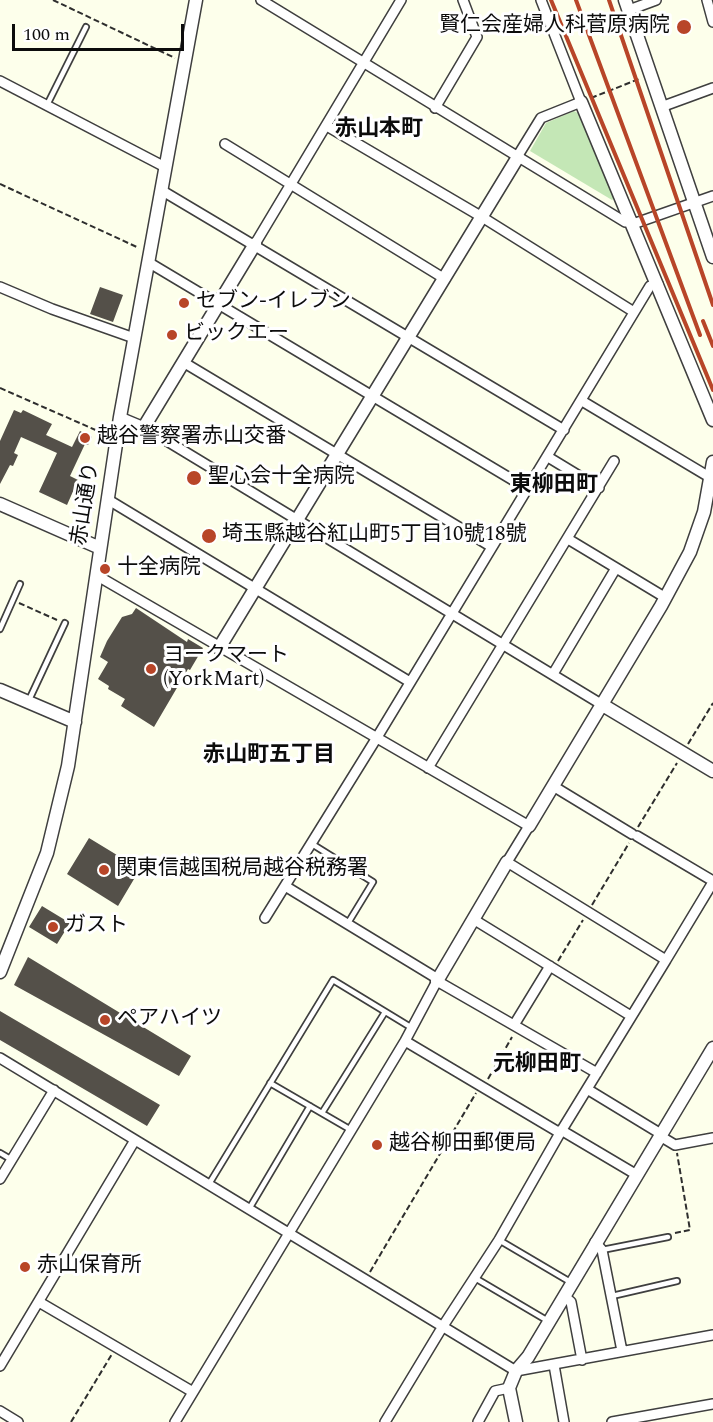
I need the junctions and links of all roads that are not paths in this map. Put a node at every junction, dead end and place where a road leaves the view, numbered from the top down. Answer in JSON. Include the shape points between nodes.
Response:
{"nodes":[{"id":1,"x":196,"y":0,"type":"edge"},
{"id":2,"x":261,"y":0,"type":"edge"},
{"id":3,"x":284,"y":0,"type":"edge"},
{"id":4,"x":401,"y":0,"type":"edge"},
{"id":5,"x":463,"y":0,"type":"edge"},
{"id":6,"x":541,"y":0,"type":"edge"},
{"id":7,"x":656,"y":0,"type":"edge"},
{"id":8,"x":707,"y":0,"type":"edge"},
{"id":9,"x":627,"y":5,"type":"edge"},
{"id":10,"x":278,"y":10,"type":"junction"},
{"id":11,"x":713,"y":22,"type":"edge"},
{"id":12,"x":86,"y":27,"type":"dead end"},
{"id":13,"x":363,"y":63,"type":"junction"},
{"id":14,"x":0,"y":81,"type":"edge"},
{"id":15,"x":713,"y":88,"type":"edge"},
{"id":16,"x":581,"y":102,"type":"junction"},
{"id":17,"x":47,"y":105,"type":"junction"},
{"id":18,"x":661,"y":107,"type":"junction"},
{"id":19,"x":435,"y":108,"type":"junction"},
{"id":20,"x":327,"y":126,"type":"junction"},
{"id":21,"x":225,"y":144,"type":"dead end"},
{"id":22,"x":518,"y":157,"type":"junction"},
{"id":23,"x":165,"y":168,"type":"junction"},
{"id":24,"x":291,"y":186,"type":"junction"},
{"id":25,"x":161,"y":190,"type":"junction"},
{"id":26,"x":713,"y":196,"type":"edge"},
{"id":27,"x":693,"y":203,"type":"junction"},
{"id":28,"x":482,"y":217,"type":"junction"},
{"id":29,"x":632,"y":222,"type":"junction"},
{"id":30,"x":255,"y":244,"type":"junction"},
{"id":31,"x":149,"y":257,"type":"junction"},
{"id":32,"x":713,"y":258,"type":"edge"},
{"id":33,"x":445,"y":279,"type":"junction"},
{"id":34,"x":658,"y":284,"type":"junction"},
{"id":35,"x":0,"y":287,"type":"edge"},
{"id":36,"x":219,"y":305,"type":"junction"},
{"id":37,"x":634,"y":312,"type":"junction"},
{"id":38,"x":409,"y":337,"type":"junction"},
{"id":39,"x":134,"y":338,"type":"junction"},
{"id":40,"x":183,"y":362,"type":"junction"},
{"id":41,"x":373,"y":395,"type":"junction"},
{"id":42,"x":582,"y":401,"type":"junction"},
{"id":43,"x":120,"y":417,"type":"junction"},
{"id":44,"x":713,"y":420,"type":"edge"},
{"id":45,"x":144,"y":428,"type":"junction"},
{"id":46,"x":564,"y":430,"type":"junction"},
{"id":47,"x":336,"y":455,"type":"junction"},
{"id":48,"x":548,"y":457,"type":"junction"},
{"id":49,"x":615,"y":461,"type":"dead end"},
{"id":50,"x":713,"y":462,"type":"edge"},
{"id":51,"x":711,"y":478,"type":"junction"},
{"id":52,"x":599,"y":488,"type":"junction"},
{"id":53,"x":528,"y":489,"type":"junction"},
{"id":54,"x":107,"y":499,"type":"junction"},
{"id":55,"x":0,"y":504,"type":"edge"},
{"id":56,"x":298,"y":520,"type":"junction"},
{"id":57,"x":568,"y":539,"type":"junction"},
{"id":58,"x":492,"y":547,"type":"junction"},
{"id":59,"x":100,"y":548,"type":"junction"},
{"id":60,"x":616,"y":568,"type":"junction"},
{"id":61,"x":96,"y":575,"type":"junction"},
{"id":62,"x":20,"y":584,"type":"dead end"},
{"id":63,"x":256,"y":588,"type":"junction"},
{"id":64,"x":666,"y":598,"type":"junction"},
{"id":65,"x":452,"y":613,"type":"junction"},
{"id":66,"x":65,"y":623,"type":"road end"},
{"id":67,"x":0,"y":629,"type":"edge"},
{"id":68,"x":504,"y":643,"type":"junction"},
{"id":69,"x":219,"y":648,"type":"junction"},
{"id":70,"x":553,"y":674,"type":"junction"},
{"id":71,"x":410,"y":682,"type":"junction"},
{"id":72,"x":0,"y":690,"type":"edge"},
{"id":73,"x":28,"y":702,"type":"junction"},
{"id":74,"x":601,"y":704,"type":"junction"},
{"id":75,"x":75,"y":722,"type":"junction"},
{"id":76,"x":376,"y":739,"type":"junction"},
{"id":77,"x":428,"y":768,"type":"junction"},
{"id":78,"x":713,"y":771,"type":"edge"},
{"id":79,"x":553,"y":786,"type":"junction"},
{"id":80,"x":529,"y":826,"type":"junction"},
{"id":81,"x":312,"y":844,"type":"junction"},
{"id":82,"x":507,"y":862,"type":"junction"},
{"id":83,"x":713,"y":882,"type":"edge"},
{"id":84,"x":285,"y":886,"type":"junction"},
{"id":85,"x":264,"y":918,"type":"dead end"},
{"id":86,"x":473,"y":919,"type":"junction"},
{"id":87,"x":348,"y":924,"type":"junction"},
{"id":88,"x":666,"y":960,"type":"junction"},
{"id":89,"x":552,"y":967,"type":"junction"},
{"id":90,"x":0,"y":972,"type":"edge"},
{"id":91,"x":438,"y":980,"type":"junction"},
{"id":92,"x":385,"y":1012,"type":"junction"},
{"id":93,"x":631,"y":1016,"type":"junction"},
{"id":94,"x":516,"y":1026,"type":"junction"},
{"id":95,"x":412,"y":1028,"type":"junction"},
{"id":96,"x":405,"y":1041,"type":"junction"},
{"id":97,"x":713,"y":1048,"type":"edge"},
{"id":98,"x":0,"y":1058,"type":"edge"},
{"id":99,"x":597,"y":1073,"type":"junction"},
{"id":100,"x":270,"y":1083,"type":"junction"},
{"id":101,"x":587,"y":1089,"type":"junction"},
{"id":102,"x":54,"y":1090,"type":"junction"},
{"id":103,"x":310,"y":1106,"type":"junction"},
{"id":104,"x":322,"y":1113,"type":"junction"},
{"id":105,"x":351,"y":1130,"type":"junction"},
{"id":106,"x":561,"y":1132,"type":"junction"},
{"id":107,"x":661,"y":1135,"type":"junction"},
{"id":108,"x":713,"y":1138,"type":"edge"},
{"id":109,"x":135,"y":1140,"type":"junction"},
{"id":110,"x":0,"y":1153,"type":"edge"},
{"id":111,"x":12,"y":1160,"type":"junction"},
{"id":112,"x":637,"y":1175,"type":"junction"},
{"id":113,"x":0,"y":1179,"type":"edge"},
{"id":114,"x":209,"y":1184,"type":"junction"},
{"id":115,"x":249,"y":1209,"type":"junction"},
{"id":116,"x":289,"y":1235,"type":"junction"},
{"id":117,"x":668,"y":1238,"type":"road end"},
{"id":118,"x":499,"y":1240,"type":"junction"},
{"id":119,"x":599,"y":1246,"type":"junction"},
{"id":120,"x":475,"y":1278,"type":"junction"},
{"id":121,"x":677,"y":1281,"type":"dead end"},
{"id":122,"x":572,"y":1284,"type":"junction"},
{"id":123,"x":564,"y":1296,"type":"junction"},
{"id":124,"x":612,"y":1296,"type":"junction"},
{"id":125,"x":39,"y":1302,"type":"junction"},
{"id":126,"x":549,"y":1321,"type":"junction"},
{"id":127,"x":443,"y":1326,"type":"junction"},
{"id":128,"x":713,"y":1335,"type":"edge"},
{"id":129,"x":622,"y":1351,"type":"junction"},
{"id":130,"x":582,"y":1360,"type":"junction"},
{"id":131,"x":554,"y":1365,"type":"junction"},
{"id":132,"x":0,"y":1366,"type":"edge"},
{"id":133,"x":516,"y":1371,"type":"junction"},
{"id":134,"x":509,"y":1388,"type":"junction"},
{"id":135,"x":193,"y":1392,"type":"junction"},
{"id":136,"x":713,"y":1404,"type":"edge"},
{"id":137,"x":0,"y":1411,"type":"edge"},
{"id":138,"x":630,"y":1420,"type":"edge"},
{"id":139,"x":15,"y":1421,"type":"edge"},
{"id":140,"x":175,"y":1422,"type":"edge"},
{"id":141,"x":385,"y":1422,"type":"edge"},
{"id":142,"x":478,"y":1422,"type":"edge"},
{"id":143,"x":516,"y":1422,"type":"edge"},
{"id":144,"x":564,"y":1422,"type":"edge"},
{"id":145,"x":612,"y":1422,"type":"edge"}],
"edges":[{"from":1,"to":23,"type":"street","name":"赤山通り"},
{"from":2,"to":10,"type":"street"},
{"from":3,"to":10,"type":"street"},
{"from":4,"to":13,"type":"street"},
{"from":5,"to":19,"type":"street","via":[[477,37]]},
{"from":6,"to":16,"type":"street"},
{"from":7,"to":9,"type":"street"},
{"from":8,"to":11,"type":"street"},
{"from":9,"to":18,"type":"street"},
{"from":10,"to":13,"type":"street"},
{"from":12,"to":17,"type":"lane"},
{"from":13,"to":19,"type":"street"},
{"from":13,"to":20,"type":"street"},
{"from":14,"to":17,"type":"street"},
{"from":15,"to":18,"type":"street"},
{"from":16,"to":22,"type":"street","via":[[541,118]]},
{"from":16,"to":29,"type":"street"},
{"from":17,"to":23,"type":"street"},
{"from":18,"to":27,"type":"street"},
{"from":19,"to":22,"type":"street"},
{"from":20,"to":24,"type":"street"},
{"from":20,"to":28,"type":"street"},
{"from":21,"to":24,"type":"street"},
{"from":22,"to":28,"type":"street"},
{"from":22,"to":29,"type":"street","via":[[625,222]]},
{"from":23,"to":25,"type":"street","name":"赤山通り"},
{"from":24,"to":30,"type":"street"},
{"from":24,"to":33,"type":"street"},
{"from":25,"to":30,"type":"street"},
{"from":25,"to":31,"type":"street","name":"赤山通り"},
{"from":26,"to":27,"type":"street"},
{"from":27,"to":29,"type":"street"},
{"from":27,"to":32,"type":"street"},
{"from":28,"to":33,"type":"street"},
{"from":28,"to":37,"type":"street"},
{"from":29,"to":34,"type":"street"},
{"from":30,"to":36,"type":"street"},
{"from":30,"to":38,"type":"street"},
{"from":31,"to":36,"type":"street"},
{"from":31,"to":39,"type":"street","name":"赤山通り"},
{"from":33,"to":38,"type":"street"},
{"from":34,"to":37,"type":"street","via":[[650,286]]},
{"from":34,"to":44,"type":"street"},
{"from":35,"to":39,"type":"street"},
{"from":36,"to":40,"type":"street"},
{"from":36,"to":41,"type":"street"},
{"from":37,"to":42,"type":"street"},
{"from":38,"to":41,"type":"street"},
{"from":38,"to":46,"type":"street"},
{"from":39,"to":43,"type":"street","name":"赤山通り"},
{"from":40,"to":45,"type":"street"},
{"from":40,"to":47,"type":"street"},
{"from":41,"to":47,"type":"street"},
{"from":41,"to":53,"type":"street"},
{"from":42,"to":46,"type":"street"},
{"from":42,"to":51,"type":"street"},
{"from":43,"to":45,"type":"street"},
{"from":43,"to":54,"type":"street","name":"赤山通り"},
{"from":45,"to":56,"type":"street"},
{"from":46,"to":48,"type":"street"},
{"from":47,"to":56,"type":"street"},
{"from":47,"to":58,"type":"street"},
{"from":48,"to":52,"type":"street"},
{"from":48,"to":53,"type":"street"},
{"from":49,"to":52,"type":"street"},
{"from":50,"to":51,"type":"street"},
{"from":51,"to":64,"type":"street","via":[[690,552]]},
{"from":52,"to":57,"type":"street"},
{"from":53,"to":58,"type":"street"},
{"from":54,"to":59,"type":"street","name":"赤山通り"},
{"from":54,"to":63,"type":"street"},
{"from":55,"to":59,"type":"street"},
{"from":56,"to":63,"type":"street"},
{"from":56,"to":65,"type":"street"},
{"from":57,"to":60,"type":"street"},
{"from":57,"to":68,"type":"street"},
{"from":58,"to":65,"type":"street"},
{"from":59,"to":61,"type":"street","name":"赤山通り"},
{"from":60,"to":64,"type":"street"},
{"from":60,"to":70,"type":"street"},
{"from":61,"to":69,"type":"street"},
{"from":61,"to":75,"type":"street","name":"赤山通り"},
{"from":62,"to":67,"type":"lane"},
{"from":63,"to":69,"type":"street"},
{"from":63,"to":71,"type":"street"},
{"from":64,"to":74,"type":"street"},
{"from":65,"to":68,"type":"street"},
{"from":65,"to":71,"type":"street"},
{"from":66,"to":73,"type":"lane"},
{"from":68,"to":70,"type":"street"},
{"from":68,"to":77,"type":"street"},
{"from":69,"to":76,"type":"street"},
{"from":70,"to":74,"type":"street"},
{"from":71,"to":76,"type":"street"},
{"from":72,"to":73,"type":"street"},
{"from":73,"to":75,"type":"street"},
{"from":74,"to":78,"type":"street","via":[[684,750]]},
{"from":74,"to":79,"type":"street"},
{"from":75,"to":90,"type":"street","name":"赤山通り","via":[[47,853]]},
{"from":76,"to":77,"type":"street"},
{"from":76,"to":81,"type":"street"},
{"from":77,"to":80,"type":"street"},
{"from":79,"to":80,"type":"street"},
{"from":79,"to":83,"type":"street"},
{"from":80,"to":82,"type":"street"},
{"from":81,"to":84,"type":"street"},
{"from":81,"to":87,"type":"lane","via":[[373,882]]},
{"from":82,"to":86,"type":"street"},
{"from":82,"to":88,"type":"street"},
{"from":83,"to":88,"type":"street"},
{"from":84,"to":85,"type":"street"},
{"from":84,"to":87,"type":"street"},
{"from":86,"to":89,"type":"street"},
{"from":86,"to":91,"type":"street"},
{"from":87,"to":91,"type":"street"},
{"from":88,"to":93,"type":"street"},
{"from":89,"to":93,"type":"street"},
{"from":89,"to":94,"type":"street"},
{"from":91,"to":94,"type":"street"},
{"from":91,"to":95,"type":"street"},
{"from":92,"to":95,"type":"lane"},
{"from":92,"to":100,"type":"lane","via":[[333,980]]},
{"from":92,"to":104,"type":"lane"},
{"from":93,"to":99,"type":"street"},
{"from":94,"to":99,"type":"street"},
{"from":95,"to":96,"type":"street"},
{"from":96,"to":105,"type":"street"},
{"from":96,"to":106,"type":"street"},
{"from":97,"to":107,"type":"street"},
{"from":98,"to":102,"type":"street"},
{"from":99,"to":101,"type":"street"},
{"from":100,"to":103,"type":"lane"},
{"from":100,"to":114,"type":"lane"},
{"from":101,"to":106,"type":"street"},
{"from":101,"to":107,"type":"street"},
{"from":102,"to":109,"type":"street"},
{"from":102,"to":111,"type":"street"},
{"from":103,"to":104,"type":"lane"},
{"from":103,"to":115,"type":"lane"},
{"from":104,"to":105,"type":"lane"},
{"from":105,"to":116,"type":"street"},
{"from":106,"to":112,"type":"street"},
{"from":106,"to":118,"type":"street"},
{"from":107,"to":108,"type":"street","via":[[675,1144]]},
{"from":107,"to":112,"type":"street"},
{"from":109,"to":114,"type":"street"},
{"from":109,"to":125,"type":"street"},
{"from":110,"to":111,"type":"lane"},
{"from":111,"to":113,"type":"street"},
{"from":112,"to":119,"type":"street"},
{"from":114,"to":115,"type":"street"},
{"from":115,"to":116,"type":"street"},
{"from":116,"to":127,"type":"street"},
{"from":116,"to":135,"type":"street"},
{"from":117,"to":119,"type":"lane"},
{"from":118,"to":120,"type":"street"},
{"from":118,"to":122,"type":"lane"},
{"from":119,"to":122,"type":"street"},
{"from":119,"to":124,"type":"street"},
{"from":120,"to":126,"type":"lane"},
{"from":120,"to":127,"type":"street"},
{"from":121,"to":124,"type":"lane"},
{"from":122,"to":123,"type":"street"},
{"from":123,"to":126,"type":"street"},
{"from":123,"to":130,"type":"street","via":[[571,1302]]},
{"from":124,"to":129,"type":"street"},
{"from":125,"to":132,"type":"street"},
{"from":125,"to":135,"type":"street"},
{"from":126,"to":133,"type":"street"},
{"from":127,"to":133,"type":"street"},
{"from":127,"to":141,"type":"street"},
{"from":128,"to":129,"type":"street"},
{"from":129,"to":130,"type":"street"},
{"from":130,"to":131,"type":"street"},
{"from":131,"to":133,"type":"street"},
{"from":131,"to":144,"type":"street"},
{"from":133,"to":134,"type":"street"},
{"from":134,"to":142,"type":"street","via":[[495,1391]]},
{"from":134,"to":143,"type":"street"},
{"from":135,"to":140,"type":"street"},
{"from":136,"to":138,"type":"street"},
{"from":137,"to":139,"type":"street"},
{"from":138,"to":145,"type":"street"}]}
